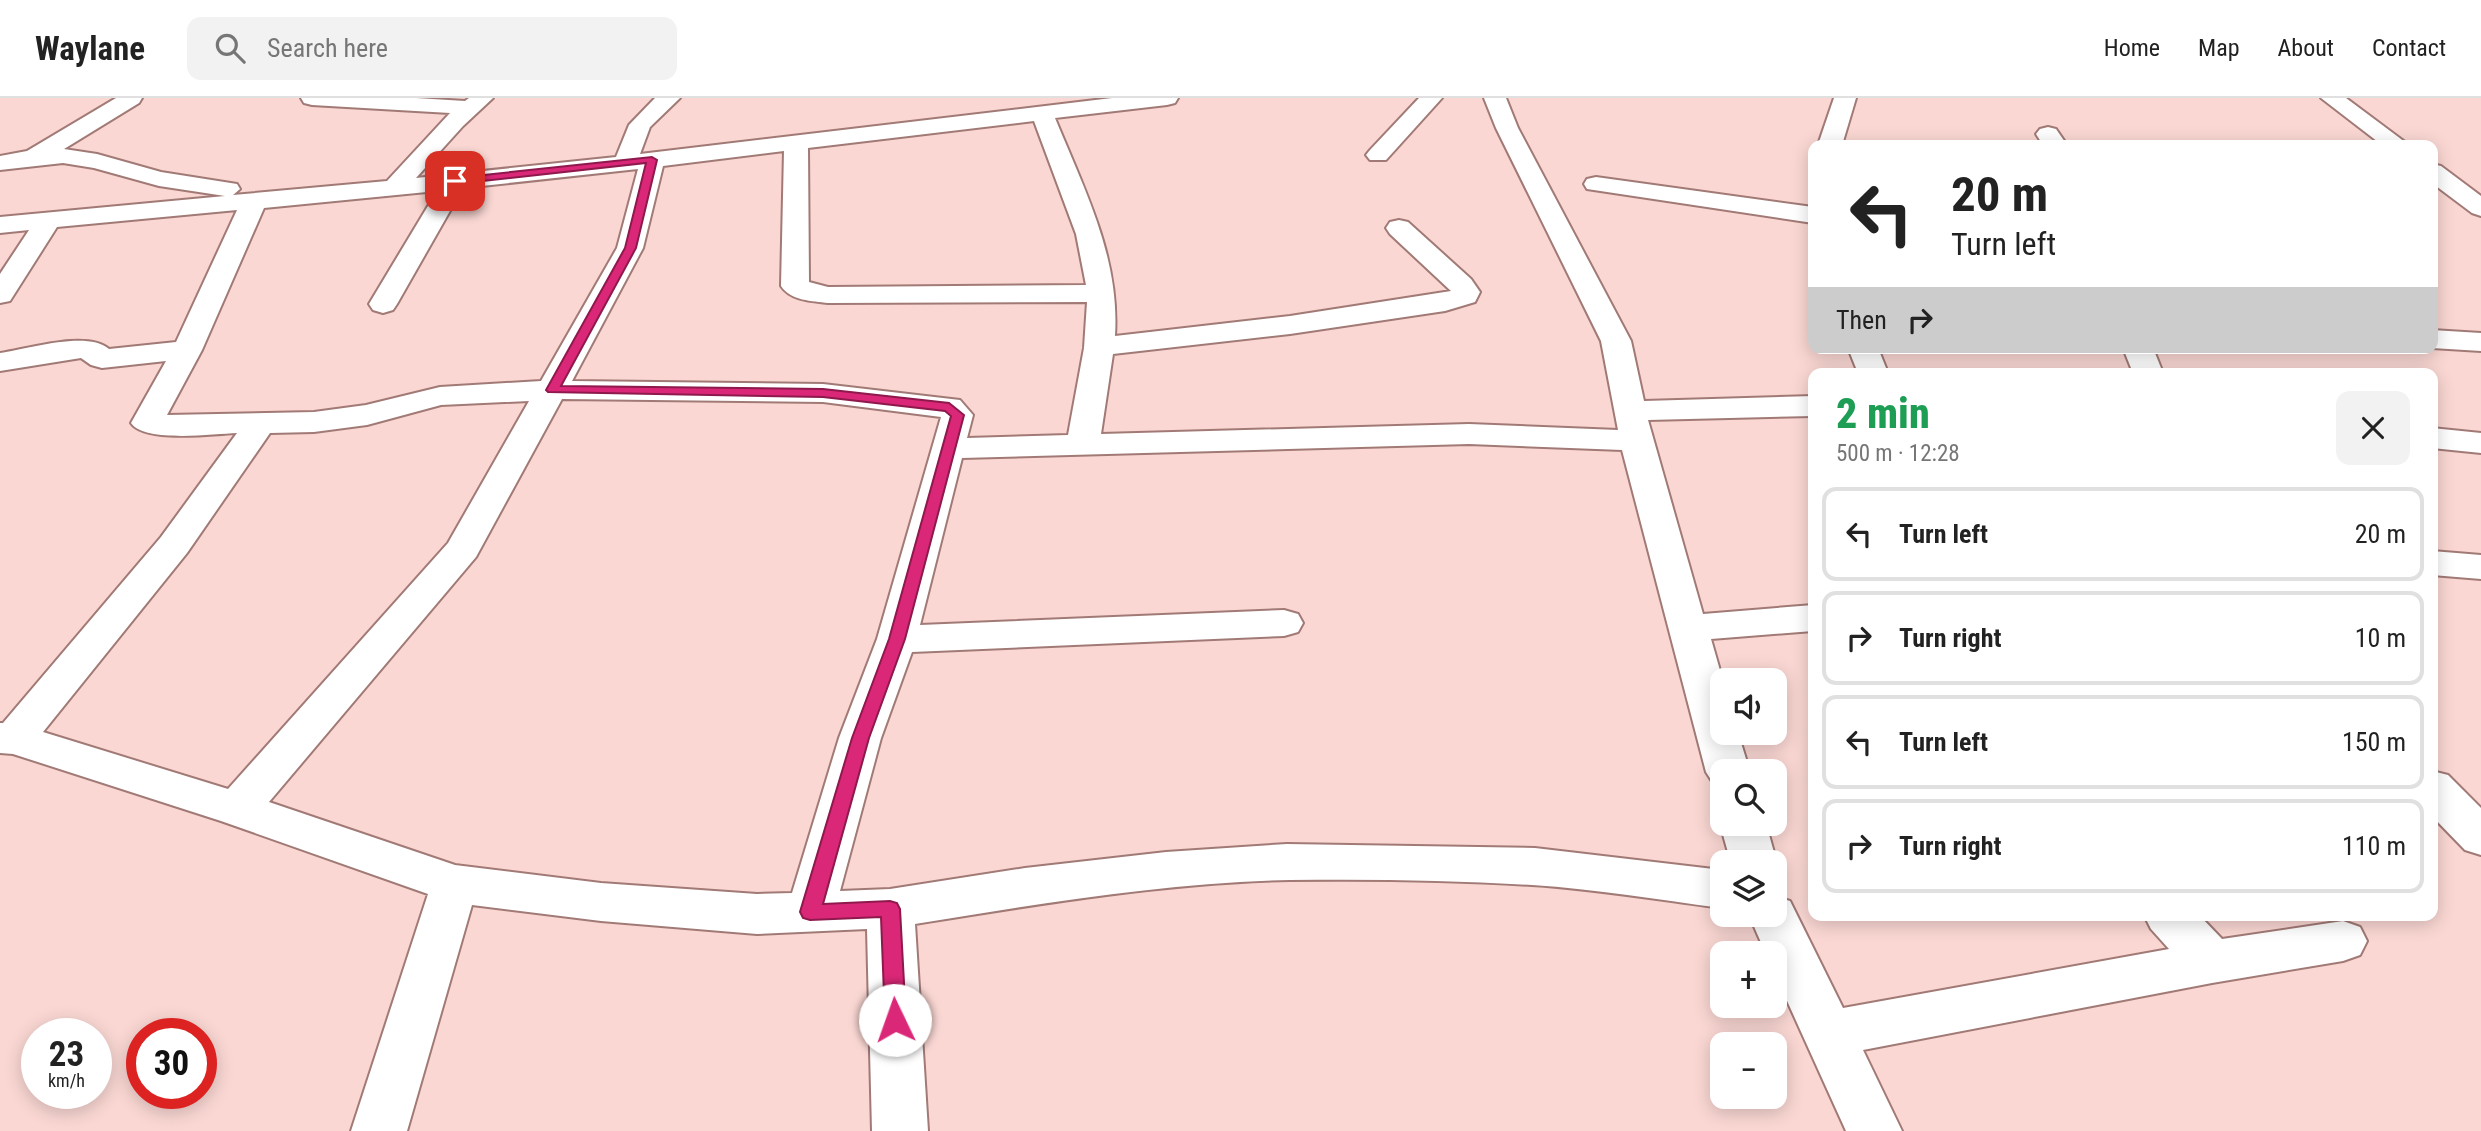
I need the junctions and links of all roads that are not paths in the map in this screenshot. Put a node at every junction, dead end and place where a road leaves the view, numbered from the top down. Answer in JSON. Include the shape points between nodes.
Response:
{"nodes":[{"id":1,"x":131,"y":98,"type":"edge"},
{"id":2,"x":312,"y":98,"type":"edge"},
{"id":3,"x":669,"y":98,"type":"edge"},
{"id":4,"x":1167,"y":98,"type":"edge"},
{"id":5,"x":1431,"y":98,"type":"edge"},
{"id":6,"x":1495,"y":98,"type":"edge"},
{"id":7,"x":1845,"y":98,"type":"edge"},
{"id":8,"x":2332,"y":98,"type":"edge"},
{"id":9,"x":475,"y":103,"type":"edge"},
{"id":10,"x":1043,"y":115,"type":"junction"},
{"id":11,"x":1832,"y":140,"type":"edge"},
{"id":12,"x":2390,"y":140,"type":"edge"},
{"id":13,"x":796,"y":143,"type":"junction"},
{"id":14,"x":1378,"y":155,"type":"dead end"},
{"id":15,"x":35,"y":157,"type":"junction"},
{"id":16,"x":639,"y":161,"type":"junction"},
{"id":17,"x":0,"y":163,"type":"edge"},
{"id":18,"x":2438,"y":176,"type":"edge"},
{"id":19,"x":0,"y":179,"type":"edge"},
{"id":20,"x":455,"y":181,"type":"junction"},
{"id":21,"x":1596,"y":184,"type":"dead end"},
{"id":22,"x":395,"y":187,"type":"junction"},
{"id":23,"x":284,"y":198,"type":"junction"},
{"id":24,"x":254,"y":201,"type":"junction"},
{"id":25,"x":2481,"y":208,"type":"edge"},
{"id":26,"x":1808,"y":214,"type":"edge"},
{"id":27,"x":48,"y":221,"type":"junction"},
{"id":28,"x":0,"y":225,"type":"edge"},
{"id":29,"x":1399,"y":228,"type":"dead end"},
{"id":30,"x":1099,"y":293,"type":"junction"},
{"id":31,"x":0,"y":295,"type":"edge"},
{"id":32,"x":383,"y":304,"type":"dead end"},
{"id":33,"x":2438,"y":338,"type":"edge"},
{"id":34,"x":2481,"y":342,"type":"edge"},
{"id":35,"x":1100,"y":347,"type":"junction"},
{"id":36,"x":187,"y":350,"type":"junction"},
{"id":37,"x":0,"y":362,"type":"edge"},
{"id":38,"x":553,"y":390,"type":"junction"},
{"id":39,"x":1808,"y":407,"type":"edge"},
{"id":40,"x":259,"y":425,"type":"junction"},
{"id":41,"x":1633,"y":426,"type":"junction"},
{"id":42,"x":2438,"y":439,"type":"edge"},
{"id":43,"x":2481,"y":443,"type":"edge"},
{"id":44,"x":1083,"y":444,"type":"junction"},
{"id":45,"x":947,"y":448,"type":"junction"},
{"id":46,"x":2438,"y":563,"type":"edge"},
{"id":47,"x":2481,"y":567,"type":"edge"},
{"id":48,"x":1808,"y":619,"type":"edge"},
{"id":49,"x":1284,"y":623,"type":"dead end"},
{"id":50,"x":1687,"y":627,"type":"junction"},
{"id":51,"x":897,"y":639,"type":"junction"},
{"id":52,"x":7,"y":738,"type":"edge"},
{"id":53,"x":1724,"y":759,"type":"edge"},
{"id":54,"x":2438,"y":793,"type":"edge"},
{"id":55,"x":237,"y":809,"type":"junction"},
{"id":56,"x":2481,"y":837,"type":"edge"},
{"id":57,"x":455,"y":884,"type":"junction"},
{"id":58,"x":1710,"y":888,"type":"edge"},
{"id":59,"x":890,"y":909,"type":"junction"},
{"id":60,"x":810,"y":912,"type":"junction"},
{"id":61,"x":2174,"y":921,"type":"edge"},
{"id":62,"x":1779,"y":927,"type":"edge"},
{"id":63,"x":2343,"y":941,"type":"dead end"},
{"id":64,"x":2212,"y":962,"type":"junction"},
{"id":65,"x":1828,"y":1034,"type":"junction"},
{"id":66,"x":379,"y":1131,"type":"edge"},
{"id":67,"x":900,"y":1131,"type":"edge"},
{"id":68,"x":1874,"y":1131,"type":"edge"}],
"edges":[{"from":1,"to":15,"type":"street"},
{"from":2,"to":9,"type":"street"},
{"from":3,"to":16,"type":"street","via":[[638,126],[631,140]]},
{"from":4,"to":10,"type":"street"},
{"from":5,"to":14,"type":"street"},
{"from":6,"to":41,"type":"street","via":[[1616,341]]},
{"from":7,"to":11,"type":"street"},
{"from":8,"to":12,"type":"street"},
{"from":9,"to":22,"type":"street"},
{"from":10,"to":13,"type":"street"},
{"from":10,"to":30,"type":"street","via":[[1094,253]]},
{"from":13,"to":16,"type":"street"},
{"from":13,"to":30,"type":"street","via":[[795,286],[807,292]]},
{"from":15,"to":17,"type":"street"},
{"from":15,"to":19,"type":"street"},
{"from":15,"to":23,"type":"street","via":[[97,161],[159,178]]},
{"from":16,"to":20,"type":"street"},
{"from":16,"to":38,"type":"street","via":[[630,248]]},
{"from":18,"to":25,"type":"street"},
{"from":20,"to":22,"type":"street"},
{"from":20,"to":32,"type":"street"},
{"from":21,"to":26,"type":"street"},
{"from":22,"to":23,"type":"street"},
{"from":23,"to":24,"type":"street"},
{"from":24,"to":27,"type":"street"},
{"from":24,"to":36,"type":"street"},
{"from":27,"to":28,"type":"street"},
{"from":27,"to":31,"type":"street"},
{"from":29,"to":35,"type":"street","via":[[1461,285],[1465,296],[1290,325]]},
{"from":30,"to":35,"type":"street"},
{"from":33,"to":34,"type":"street"},
{"from":35,"to":44,"type":"street"},
{"from":36,"to":37,"type":"street","via":[[102,359],[92,350],[81,349]]},
{"from":36,"to":40,"type":"street","via":[[147,423]]},
{"from":38,"to":40,"type":"street","via":[[439,396],[367,415]]},
{"from":38,"to":45,"type":"street","via":[[823,393],[949,407],[957,415]]},
{"from":38,"to":55,"type":"street","via":[[463,549]]},
{"from":39,"to":41,"type":"street"},
{"from":40,"to":52,"type":"street","via":[[174,545]]},
{"from":41,"to":44,"type":"street"},
{"from":41,"to":50,"type":"street"},
{"from":42,"to":43,"type":"street"},
{"from":44,"to":45,"type":"street"},
{"from":45,"to":51,"type":"street"},
{"from":46,"to":47,"type":"street"},
{"from":48,"to":50,"type":"street"},
{"from":49,"to":51,"type":"street"},
{"from":50,"to":53,"type":"street"},
{"from":51,"to":60,"type":"street","via":[[860,738]]},
{"from":52,"to":55,"type":"street"},
{"from":54,"to":56,"type":"street"},
{"from":55,"to":57,"type":"street"},
{"from":57,"to":60,"type":"street","via":[[601,902],[757,914]]},
{"from":57,"to":66,"type":"street"},
{"from":58,"to":59,"type":"street","via":[[1535,867],[1287,862],[1025,887]]},
{"from":59,"to":60,"type":"street"},
{"from":59,"to":67,"type":"street"},
{"from":61,"to":64,"type":"street"},
{"from":62,"to":65,"type":"street"},
{"from":63,"to":64,"type":"street"},
{"from":64,"to":65,"type":"street"},
{"from":65,"to":68,"type":"street"}]}
